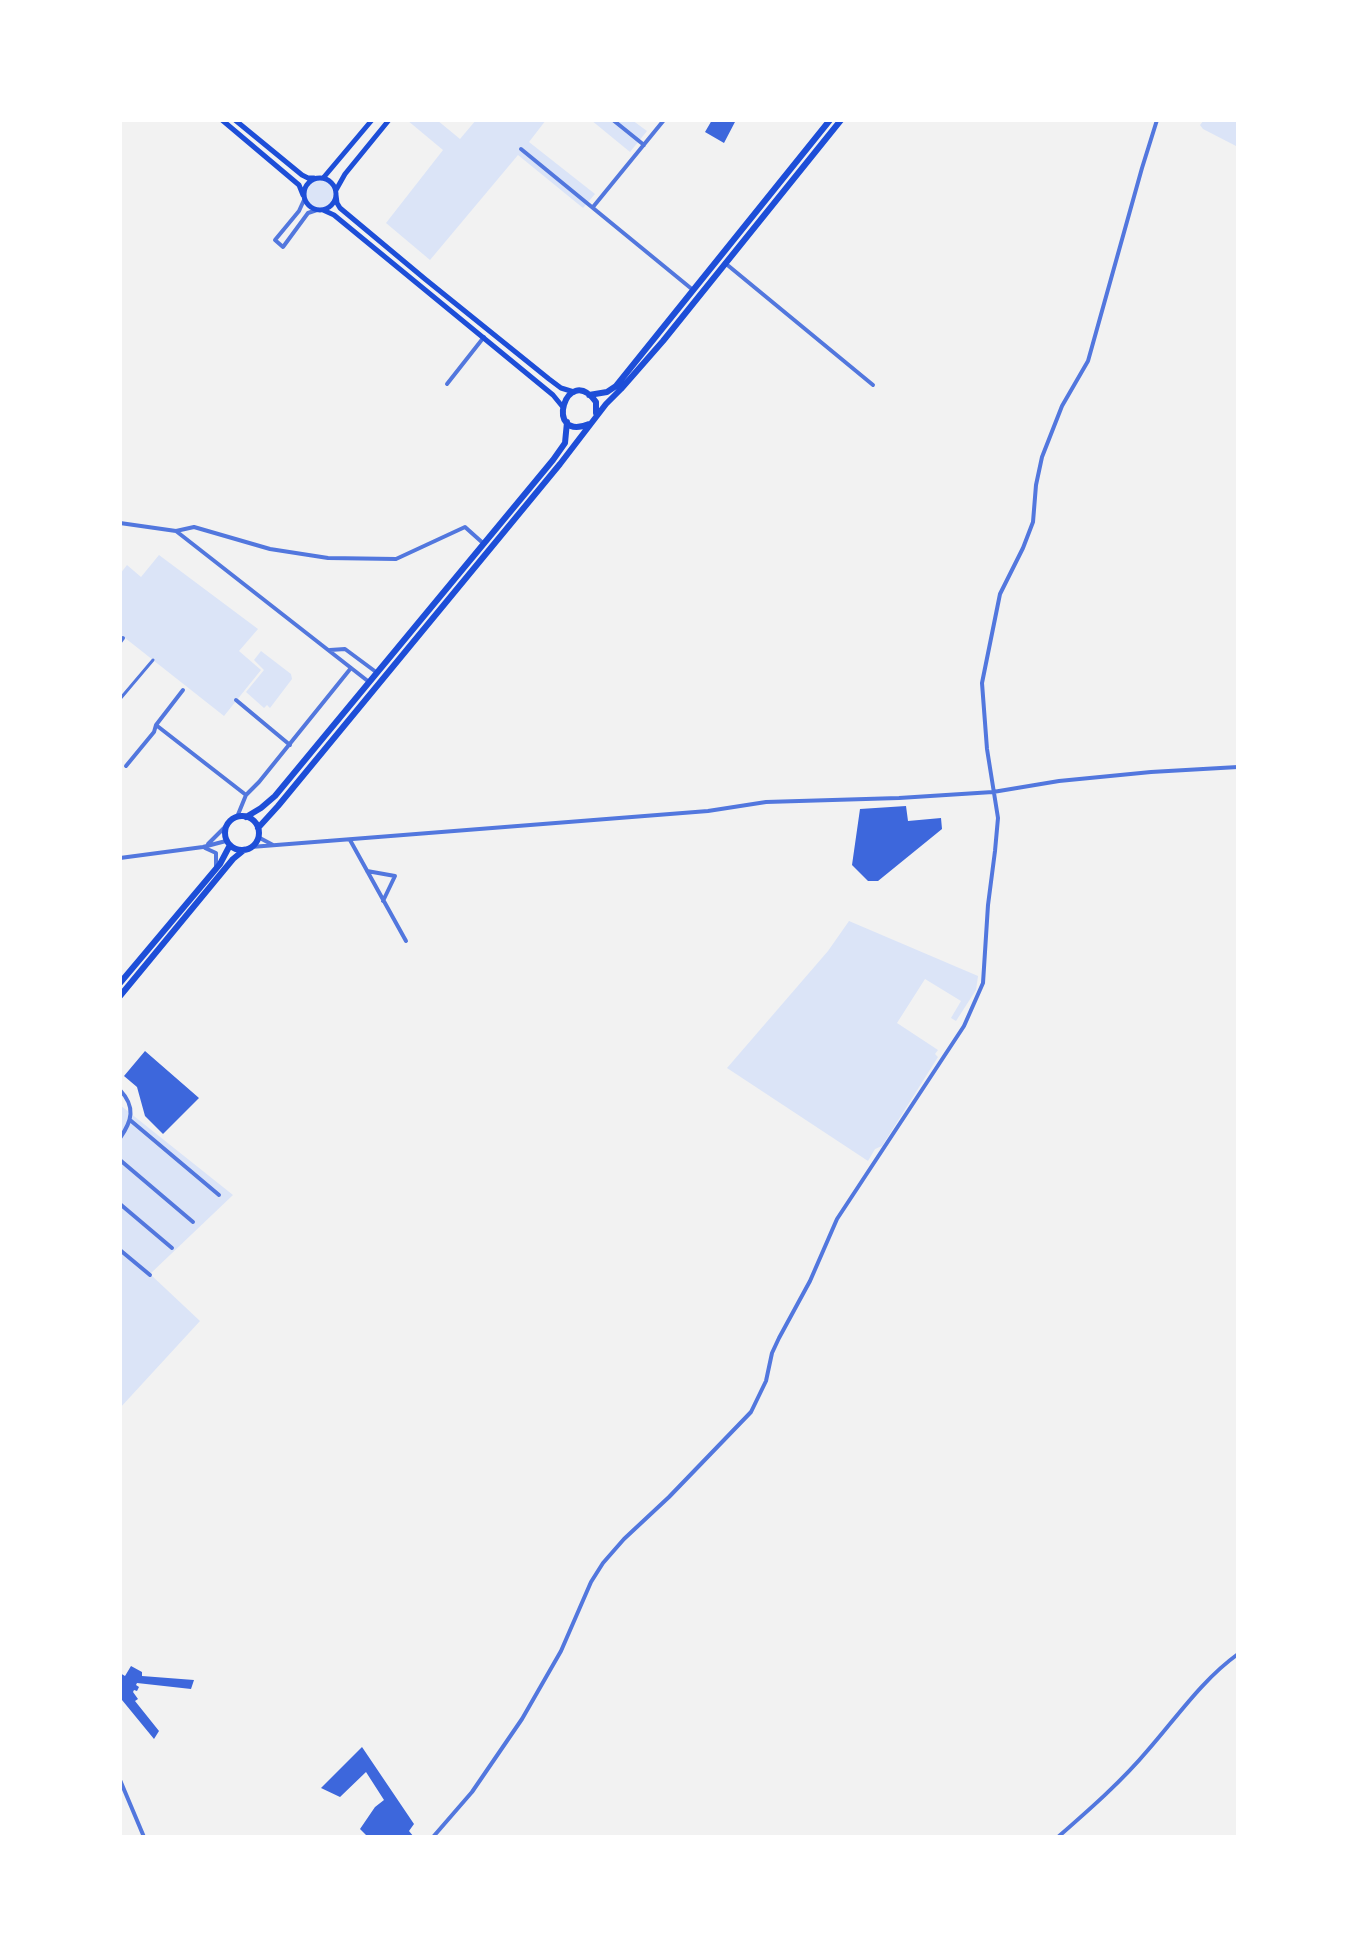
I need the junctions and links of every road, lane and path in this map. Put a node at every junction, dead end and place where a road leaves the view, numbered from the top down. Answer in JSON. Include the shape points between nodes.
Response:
{"nodes":[{"id":1,"x":222,"y":120,"type":"edge"},
{"id":2,"x":235,"y":120,"type":"edge"},
{"id":3,"x":372,"y":120,"type":"edge"},
{"id":4,"x":389,"y":120,"type":"edge"},
{"id":5,"x":613,"y":120,"type":"edge"},
{"id":6,"x":664,"y":120,"type":"edge"},
{"id":7,"x":830,"y":120,"type":"edge"},
{"id":8,"x":841,"y":120,"type":"edge"},
{"id":9,"x":1157,"y":120,"type":"edge"},
{"id":10,"x":644,"y":145,"type":"junction"},
{"id":11,"x":521,"y":149,"type":"dead end"},
{"id":12,"x":318,"y":178,"type":"junction"},
{"id":13,"x":336,"y":193,"type":"junction"},
{"id":14,"x":304,"y":197,"type":"junction"},
{"id":15,"x":593,"y":207,"type":"junction"},
{"id":16,"x":320,"y":210,"type":"junction"},
{"id":17,"x":725,"y":263,"type":"junction"},
{"id":18,"x":693,"y":290,"type":"junction"},
{"id":19,"x":484,"y":337,"type":"junction"},
{"id":20,"x":447,"y":384,"type":"dead end"},
{"id":21,"x":873,"y":385,"type":"dead end"},
{"id":22,"x":575,"y":392,"type":"junction"},
{"id":23,"x":589,"y":395,"type":"junction"},
{"id":24,"x":562,"y":406,"type":"junction"},
{"id":25,"x":595,"y":417,"type":"junction"},
{"id":26,"x":567,"y":422,"type":"junction"},
{"id":27,"x":589,"y":424,"type":"junction"},
{"id":28,"x":120,"y":523,"type":"edge"},
{"id":29,"x":176,"y":531,"type":"junction"},
{"id":30,"x":484,"y":544,"type":"junction"},
{"id":31,"x":329,"y":650,"type":"junction"},
{"id":32,"x":153,"y":660,"type":"dead end"},
{"id":33,"x":351,"y":668,"type":"junction"},
{"id":34,"x":376,"y":672,"type":"junction"},
{"id":35,"x":369,"y":682,"type":"junction"},
{"id":36,"x":183,"y":690,"type":"dead end"},
{"id":37,"x":120,"y":699,"type":"edge"},
{"id":38,"x":236,"y":700,"type":"dead end"},
{"id":39,"x":156,"y":725,"type":"junction"},
{"id":40,"x":290,"y":745,"type":"junction"},
{"id":41,"x":126,"y":766,"type":"dead end"},
{"id":42,"x":1238,"y":767,"type":"edge"},
{"id":43,"x":993,"y":792,"type":"junction"},
{"id":44,"x":246,"y":795,"type":"junction"},
{"id":45,"x":237,"y":817,"type":"junction"},
{"id":46,"x":246,"y":817,"type":"junction"},
{"id":47,"x":226,"y":826,"type":"junction"},
{"id":48,"x":258,"y":828,"type":"junction"},
{"id":49,"x":258,"y":837,"type":"junction"},
{"id":50,"x":350,"y":840,"type":"junction"},
{"id":51,"x":228,"y":843,"type":"junction"},
{"id":52,"x":275,"y":846,"type":"junction"},
{"id":53,"x":203,"y":847,"type":"junction"},
{"id":54,"x":247,"y":849,"type":"junction"},
{"id":55,"x":120,"y":858,"type":"edge"},
{"id":56,"x":215,"y":869,"type":"junction"},
{"id":57,"x":367,"y":871,"type":"junction"},
{"id":58,"x":383,"y":901,"type":"junction"},
{"id":59,"x":406,"y":941,"type":"dead end"},
{"id":60,"x":120,"y":983,"type":"edge"},
{"id":61,"x":120,"y":996,"type":"edge"},
{"id":62,"x":120,"y":1090,"type":"edge"},
{"id":63,"x":130,"y":1120,"type":"junction"},
{"id":64,"x":120,"y":1138,"type":"edge"},
{"id":65,"x":120,"y":1160,"type":"edge"},
{"id":66,"x":219,"y":1195,"type":"dead end"},
{"id":67,"x":120,"y":1204,"type":"edge"},
{"id":68,"x":193,"y":1222,"type":"dead end"},
{"id":69,"x":172,"y":1248,"type":"dead end"},
{"id":70,"x":120,"y":1250,"type":"edge"},
{"id":71,"x":150,"y":1275,"type":"dead end"},
{"id":72,"x":1238,"y":1654,"type":"edge"},
{"id":73,"x":120,"y":1780,"type":"edge"},
{"id":74,"x":144,"y":1837,"type":"edge"},
{"id":75,"x":433,"y":1837,"type":"edge"},
{"id":76,"x":1058,"y":1837,"type":"edge"}],
"edges":[{"from":1,"to":14,"type":"main road","via":[[299,185]]},
{"from":2,"to":12,"type":"main road","via":[[302,175]]},
{"from":3,"to":12,"type":"main road","via":[[328,174]]},
{"from":4,"to":13,"type":"main road"},
{"from":5,"to":10,"type":"street"},
{"from":6,"to":10,"type":"street"},
{"from":7,"to":18,"type":"main road"},
{"from":8,"to":17,"type":"main road"},
{"from":9,"to":43,"type":"street","via":[[1088,361],[1062,406],[1042,457],[1033,522],[1000,594],[982,683]]},
{"from":10,"to":15,"type":"street"},
{"from":11,"to":15,"type":"street"},
{"from":12,"to":13,"type":"main road","via":[[331,182]]},
{"from":12,"to":14,"type":"main road","via":[[306,185]]},
{"from":13,"to":16,"type":"main road","via":[[332,205]]},
{"from":13,"to":22,"type":"main road","via":[[340,208],[425,279],[549,379]]},
{"from":14,"to":16,"type":"main road"},
{"from":14,"to":16,"type":"street","via":[[275,240],[283,247],[308,213]]},
{"from":15,"to":18,"type":"street"},
{"from":16,"to":19,"type":"main road","via":[[334,215]]},
{"from":17,"to":21,"type":"street"},
{"from":17,"to":25,"type":"main road"},
{"from":18,"to":23,"type":"main road","via":[[616,386]]},
{"from":19,"to":20,"type":"street"},
{"from":19,"to":24,"type":"main road"},
{"from":22,"to":23,"type":"main road"},
{"from":22,"to":24,"type":"main road"},
{"from":23,"to":25,"type":"main road","via":[[596,402]]},
{"from":24,"to":26,"type":"main road"},
{"from":25,"to":27,"type":"main road"},
{"from":26,"to":27,"type":"main road"},
{"from":26,"to":30,"type":"main road","via":[[562,448]]},
{"from":27,"to":48,"type":"main road"},
{"from":28,"to":29,"type":"street"},
{"from":29,"to":30,"type":"street","via":[[194,527],[270,549],[328,558],[396,559],[465,527]]},
{"from":29,"to":31,"type":"street"},
{"from":30,"to":34,"type":"main road"},
{"from":31,"to":33,"type":"street"},
{"from":31,"to":34,"type":"street","via":[[345,649]]},
{"from":32,"to":37,"type":"street"},
{"from":33,"to":35,"type":"street"},
{"from":33,"to":40,"type":"street"},
{"from":34,"to":35,"type":"main road"},
{"from":35,"to":46,"type":"main road","via":[[275,796]]},
{"from":36,"to":39,"type":"street"},
{"from":38,"to":40,"type":"street"},
{"from":39,"to":41,"type":"street"},
{"from":39,"to":44,"type":"street"},
{"from":40,"to":44,"type":"street"},
{"from":42,"to":43,"type":"street","via":[[1074,779]]},
{"from":43,"to":50,"type":"street","via":[[766,802]]},
{"from":43,"to":75,"type":"street","via":[[998,818],[983,983],[964,1026],[837,1219],[772,1353],[751,1412],[603,1563],[522,1719],[472,1792]]},
{"from":44,"to":45,"type":"street"},
{"from":45,"to":46,"type":"main road"},
{"from":45,"to":47,"type":"main road"},
{"from":46,"to":48,"type":"main road"},
{"from":47,"to":51,"type":"main road"},
{"from":47,"to":53,"type":"street"},
{"from":48,"to":49,"type":"main road"},
{"from":49,"to":52,"type":"street"},
{"from":49,"to":54,"type":"main road"},
{"from":50,"to":52,"type":"street"},
{"from":50,"to":57,"type":"street"},
{"from":51,"to":53,"type":"street"},
{"from":51,"to":54,"type":"main road"},
{"from":51,"to":56,"type":"main road"},
{"from":52,"to":54,"type":"street"},
{"from":53,"to":55,"type":"street"},
{"from":53,"to":56,"type":"street","via":[[216,853]]},
{"from":54,"to":61,"type":"main road","via":[[233,859]]},
{"from":56,"to":60,"type":"main road"},
{"from":57,"to":58,"type":"street"},
{"from":57,"to":58,"type":"street","via":[[395,876]]},
{"from":58,"to":59,"type":"street"},
{"from":62,"to":63,"type":"street"},
{"from":63,"to":64,"type":"street"},
{"from":63,"to":66,"type":"street"},
{"from":65,"to":68,"type":"street"},
{"from":67,"to":69,"type":"street"},
{"from":70,"to":71,"type":"street"},
{"from":72,"to":76,"type":"street","via":[[1202,1686],[1108,1794]]},
{"from":73,"to":74,"type":"street"}]}
